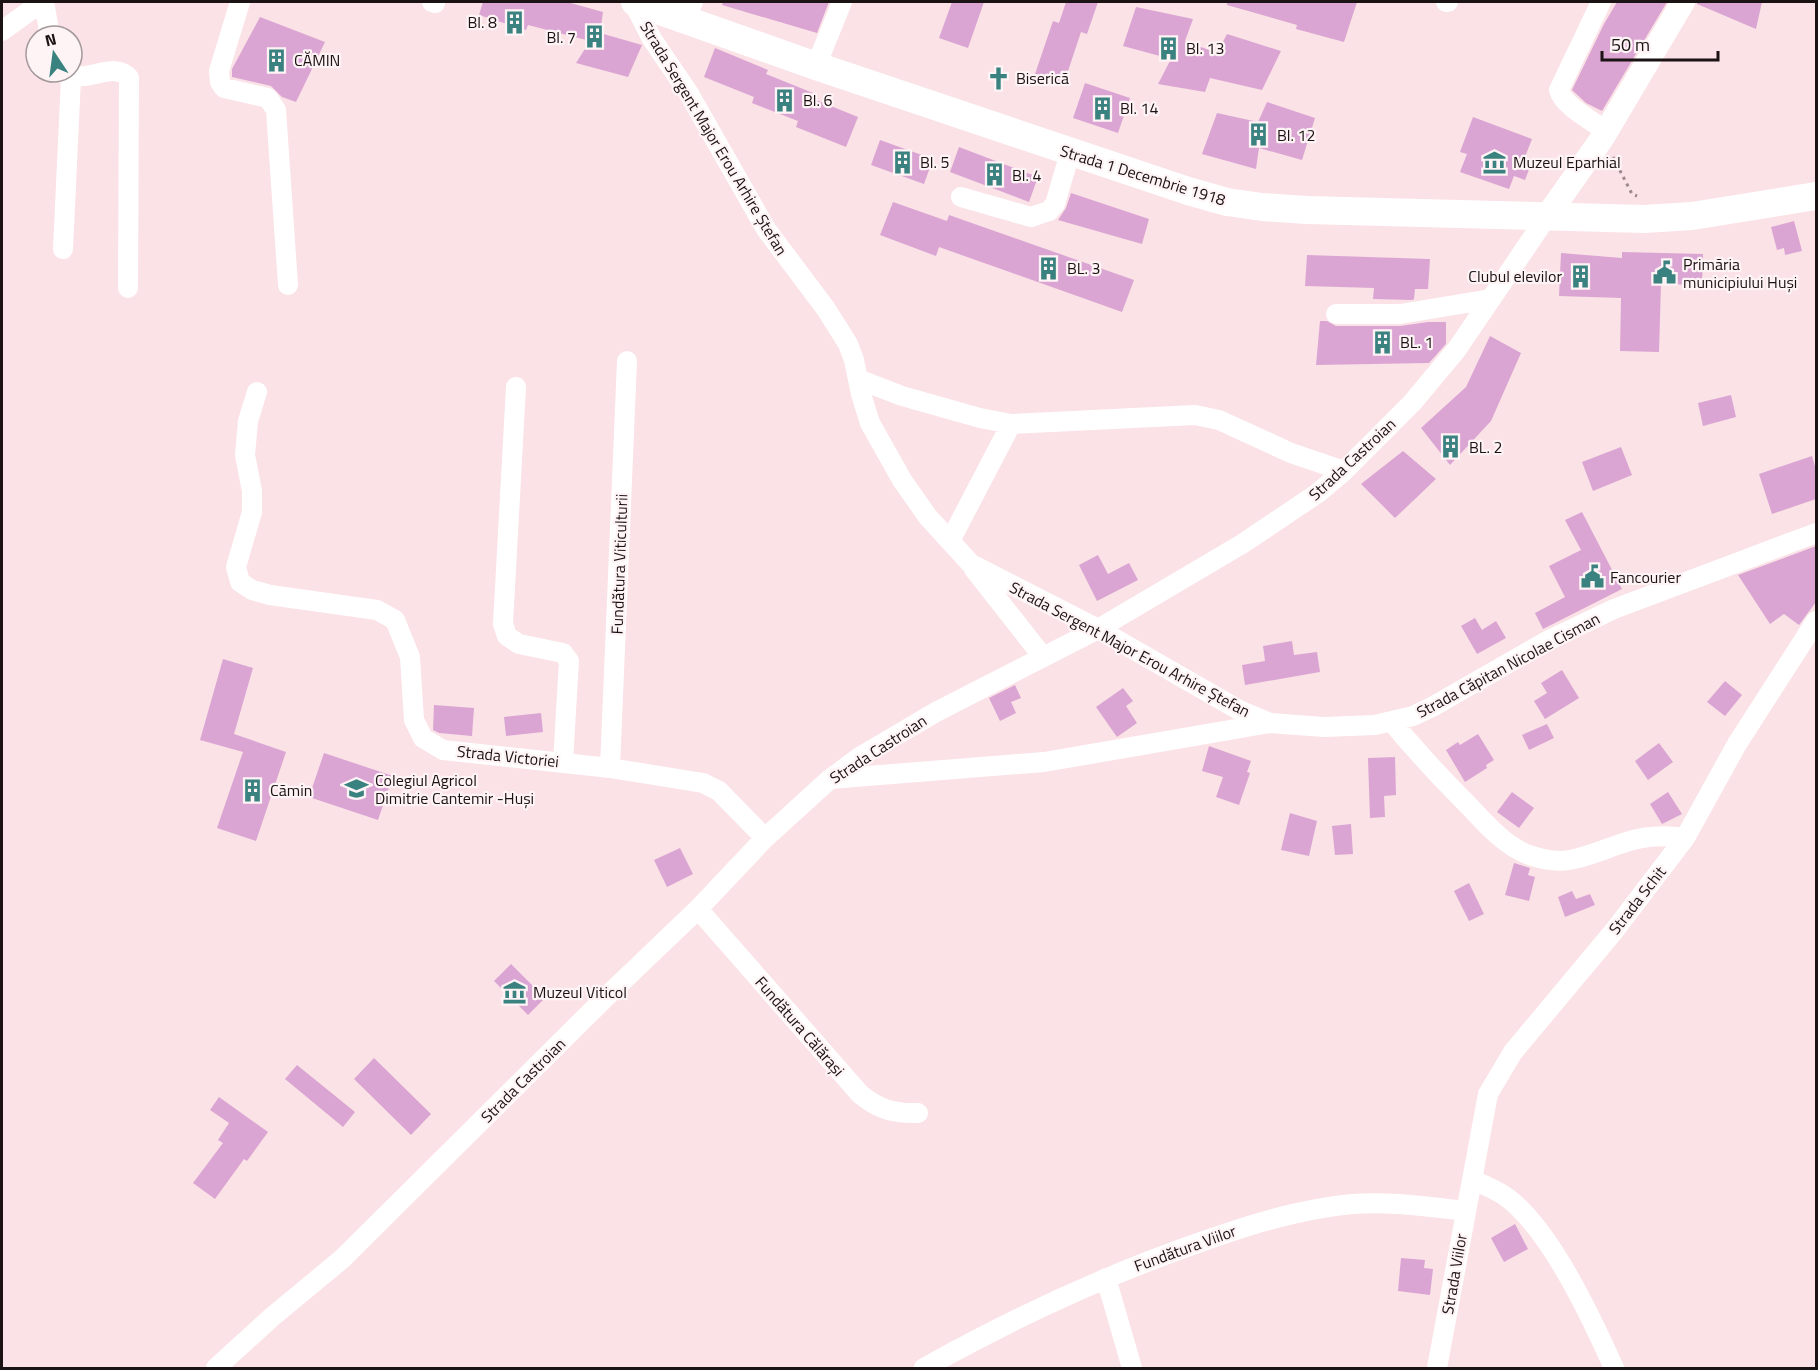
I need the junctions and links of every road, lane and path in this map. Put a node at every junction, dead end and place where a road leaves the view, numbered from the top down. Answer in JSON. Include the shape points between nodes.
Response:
{"nodes":[{"id":1,"x":43,"y":2,"type":"edge"},
{"id":2,"x":240,"y":2,"type":"edge"},
{"id":3,"x":634,"y":2,"type":"edge"},
{"id":4,"x":842,"y":2,"type":"edge"},
{"id":5,"x":1601,"y":2,"type":"edge"},
{"id":6,"x":1683,"y":2,"type":"edge"},
{"id":7,"x":688,"y":10,"type":"edge"},
{"id":8,"x":48,"y":24,"type":"edge"},
{"id":9,"x":2,"y":30,"type":"edge"},
{"id":10,"x":816,"y":66,"type":"junction"},
{"id":11,"x":84,"y":78,"type":"edge"},
{"id":12,"x":66,"y":84,"type":"edge"},
{"id":13,"x":1605,"y":134,"type":"junction"},
{"id":14,"x":1070,"y":153,"type":"junction"},
{"id":15,"x":1816,"y":195,"type":"edge"},
{"id":16,"x":961,"y":197,"type":"dead end"},
{"id":17,"x":1645,"y":200,"type":"dead end"},
{"id":18,"x":1548,"y":215,"type":"junction"},
{"id":19,"x":63,"y":249,"type":"dead end"},
{"id":20,"x":288,"y":285,"type":"dead end"},
{"id":21,"x":128,"y":288,"type":"dead end"},
{"id":22,"x":1491,"y":299,"type":"junction"},
{"id":23,"x":1336,"y":315,"type":"dead end"},
{"id":24,"x":627,"y":361,"type":"dead end"},
{"id":25,"x":858,"y":379,"type":"junction"},
{"id":26,"x":516,"y":387,"type":"dead end"},
{"id":27,"x":257,"y":392,"type":"dead end"},
{"id":28,"x":1011,"y":424,"type":"junction"},
{"id":29,"x":1344,"y":471,"type":"junction"},
{"id":30,"x":1816,"y":533,"type":"edge"},
{"id":31,"x":950,"y":541,"type":"junction"},
{"id":32,"x":971,"y":564,"type":"junction"},
{"id":33,"x":1816,"y":621,"type":"edge"},
{"id":34,"x":1098,"y":629,"type":"junction"},
{"id":35,"x":1043,"y":657,"type":"junction"},
{"id":36,"x":1392,"y":722,"type":"junction"},
{"id":37,"x":1270,"y":723,"type":"junction"},
{"id":38,"x":563,"y":762,"type":"junction"},
{"id":39,"x":610,"y":768,"type":"junction"},
{"id":40,"x":830,"y":779,"type":"junction"},
{"id":41,"x":765,"y":838,"type":"junction"},
{"id":42,"x":1685,"y":838,"type":"junction"},
{"id":43,"x":698,"y":909,"type":"junction"},
{"id":44,"x":918,"y":1113,"type":"dead end"},
{"id":45,"x":1473,"y":1180,"type":"junction"},
{"id":46,"x":1466,"y":1211,"type":"junction"},
{"id":47,"x":1106,"y":1278,"type":"junction"},
{"id":48,"x":216,"y":1368,"type":"edge"},
{"id":49,"x":924,"y":1368,"type":"edge"},
{"id":50,"x":1132,"y":1368,"type":"edge"},
{"id":51,"x":1437,"y":1368,"type":"edge"},
{"id":52,"x":1614,"y":1368,"type":"edge"}],
"edges":[{"from":1,"to":8,"type":"street"},
{"from":1,"to":9,"type":"street"},
{"from":2,"to":20,"type":"street","via":[[219,71],[220,82],[224,88],[268,98],[276,110]]},
{"from":3,"to":7,"type":"highway","name":"Strada 1 Decembrie 1918"},
{"from":3,"to":25,"type":"street","name":"Strada Sergent Major Erou Arhire Ștefan","via":[[652,39],[688,92],[766,229],[843,334]]},
{"from":4,"to":10,"type":"street"},
{"from":5,"to":13,"type":"street","via":[[1558,90],[1560,97]]},
{"from":6,"to":13,"type":"main road"},
{"from":7,"to":10,"type":"highway","name":"Strada 1 Decembrie 1918"},
{"from":10,"to":14,"type":"highway","name":"Strada 1 Decembrie 1918"},
{"from":11,"to":21,"type":"street","via":[[119,70],[129,78]]},
{"from":12,"to":19,"type":"street"},
{"from":13,"to":17,"type":"path","via":[[1632,194]]},
{"from":13,"to":18,"type":"main road"},
{"from":14,"to":16,"type":"street","via":[[1055,204],[1049,211],[1030,217]]},
{"from":14,"to":18,"type":"highway","name":"Strada 1 Decembrie 1918","via":[[1188,192],[1262,207]]},
{"from":15,"to":18,"type":"highway","name":"Strada 1 Decembrie 1918","via":[[1769,205],[1644,219]]},
{"from":18,"to":22,"type":"street","name":"Strada Castroian"},
{"from":22,"to":23,"type":"street","via":[[1400,314]]},
{"from":22,"to":29,"type":"street","name":"Strada Castroian","via":[[1457,349],[1412,403]]},
{"from":24,"to":39,"type":"street","name":"Fundătura Viticulturii"},
{"from":25,"to":28,"type":"street","via":[[902,396]]},
{"from":25,"to":31,"type":"street","name":"Strada Sergent Major Erou Arhire Ștefan","via":[[880,443],[928,517]]},
{"from":26,"to":38,"type":"street","via":[[503,624],[507,636],[519,644],[563,653],[569,661]]},
{"from":27,"to":38,"type":"street","name":"Strada Victoriei","via":[[248,421],[245,454],[252,512],[236,567],[240,582],[252,591],[377,610],[395,620],[410,657],[414,720],[423,738],[443,750]]},
{"from":28,"to":29,"type":"street","via":[[1195,415],[1219,420],[1291,453]]},
{"from":28,"to":31,"type":"street"},
{"from":29,"to":34,"type":"street","name":"Strada Castroian","via":[[1242,544]]},
{"from":30,"to":36,"type":"street","name":"Strada Căpitan Nicolae Cisman","via":[[1614,609],[1547,641],[1432,707]]},
{"from":31,"to":32,"type":"street","name":"Strada Sergent Major Erou Arhire Ștefan"},
{"from":32,"to":34,"type":"street","name":"Strada Sergent Major Erou Arhire Ștefan"},
{"from":32,"to":35,"type":"street"},
{"from":33,"to":42,"type":"street","name":"Strada Schit","via":[[1737,744]]},
{"from":34,"to":35,"type":"street","name":"Strada Castroian"},
{"from":34,"to":37,"type":"street","name":"Strada Sergent Major Erou Arhire Ștefan","via":[[1239,710]]},
{"from":35,"to":40,"type":"street","name":"Strada Castroian","via":[[895,736]]},
{"from":36,"to":37,"type":"street","name":"Strada Căpitan Nicolae Cisman","via":[[1351,727]]},
{"from":36,"to":42,"type":"street","via":[[1490,828],[1529,855],[1567,860],[1644,837]]},
{"from":37,"to":40,"type":"street","name":"Strada Căpitan Nicolae Cisman","via":[[1044,762]]},
{"from":38,"to":39,"type":"street","name":"Strada Victoriei"},
{"from":39,"to":41,"type":"street","name":"Strada Victoriei","via":[[703,783],[725,796]]},
{"from":40,"to":41,"type":"street","name":"Strada Castroian"},
{"from":41,"to":43,"type":"street","name":"Strada Castroian"},
{"from":42,"to":45,"type":"street","name":"Strada Schit","via":[[1501,1071],[1488,1094]]},
{"from":43,"to":44,"type":"street","name":"Fundătura Călărași","via":[[860,1094],[885,1110]]},
{"from":43,"to":48,"type":"street","name":"Strada Castroian","via":[[342,1259]]},
{"from":45,"to":46,"type":"street","name":"Strada Viilor"},
{"from":45,"to":52,"type":"street","via":[[1509,1199],[1543,1238],[1597,1330]]},
{"from":46,"to":47,"type":"street","name":"Fundătura Viilor","via":[[1386,1203],[1300,1211],[1246,1226]]},
{"from":46,"to":51,"type":"street","name":"Strada Viilor"},
{"from":47,"to":49,"type":"street","name":"Fundătura Viilor"},
{"from":47,"to":50,"type":"street"}]}
